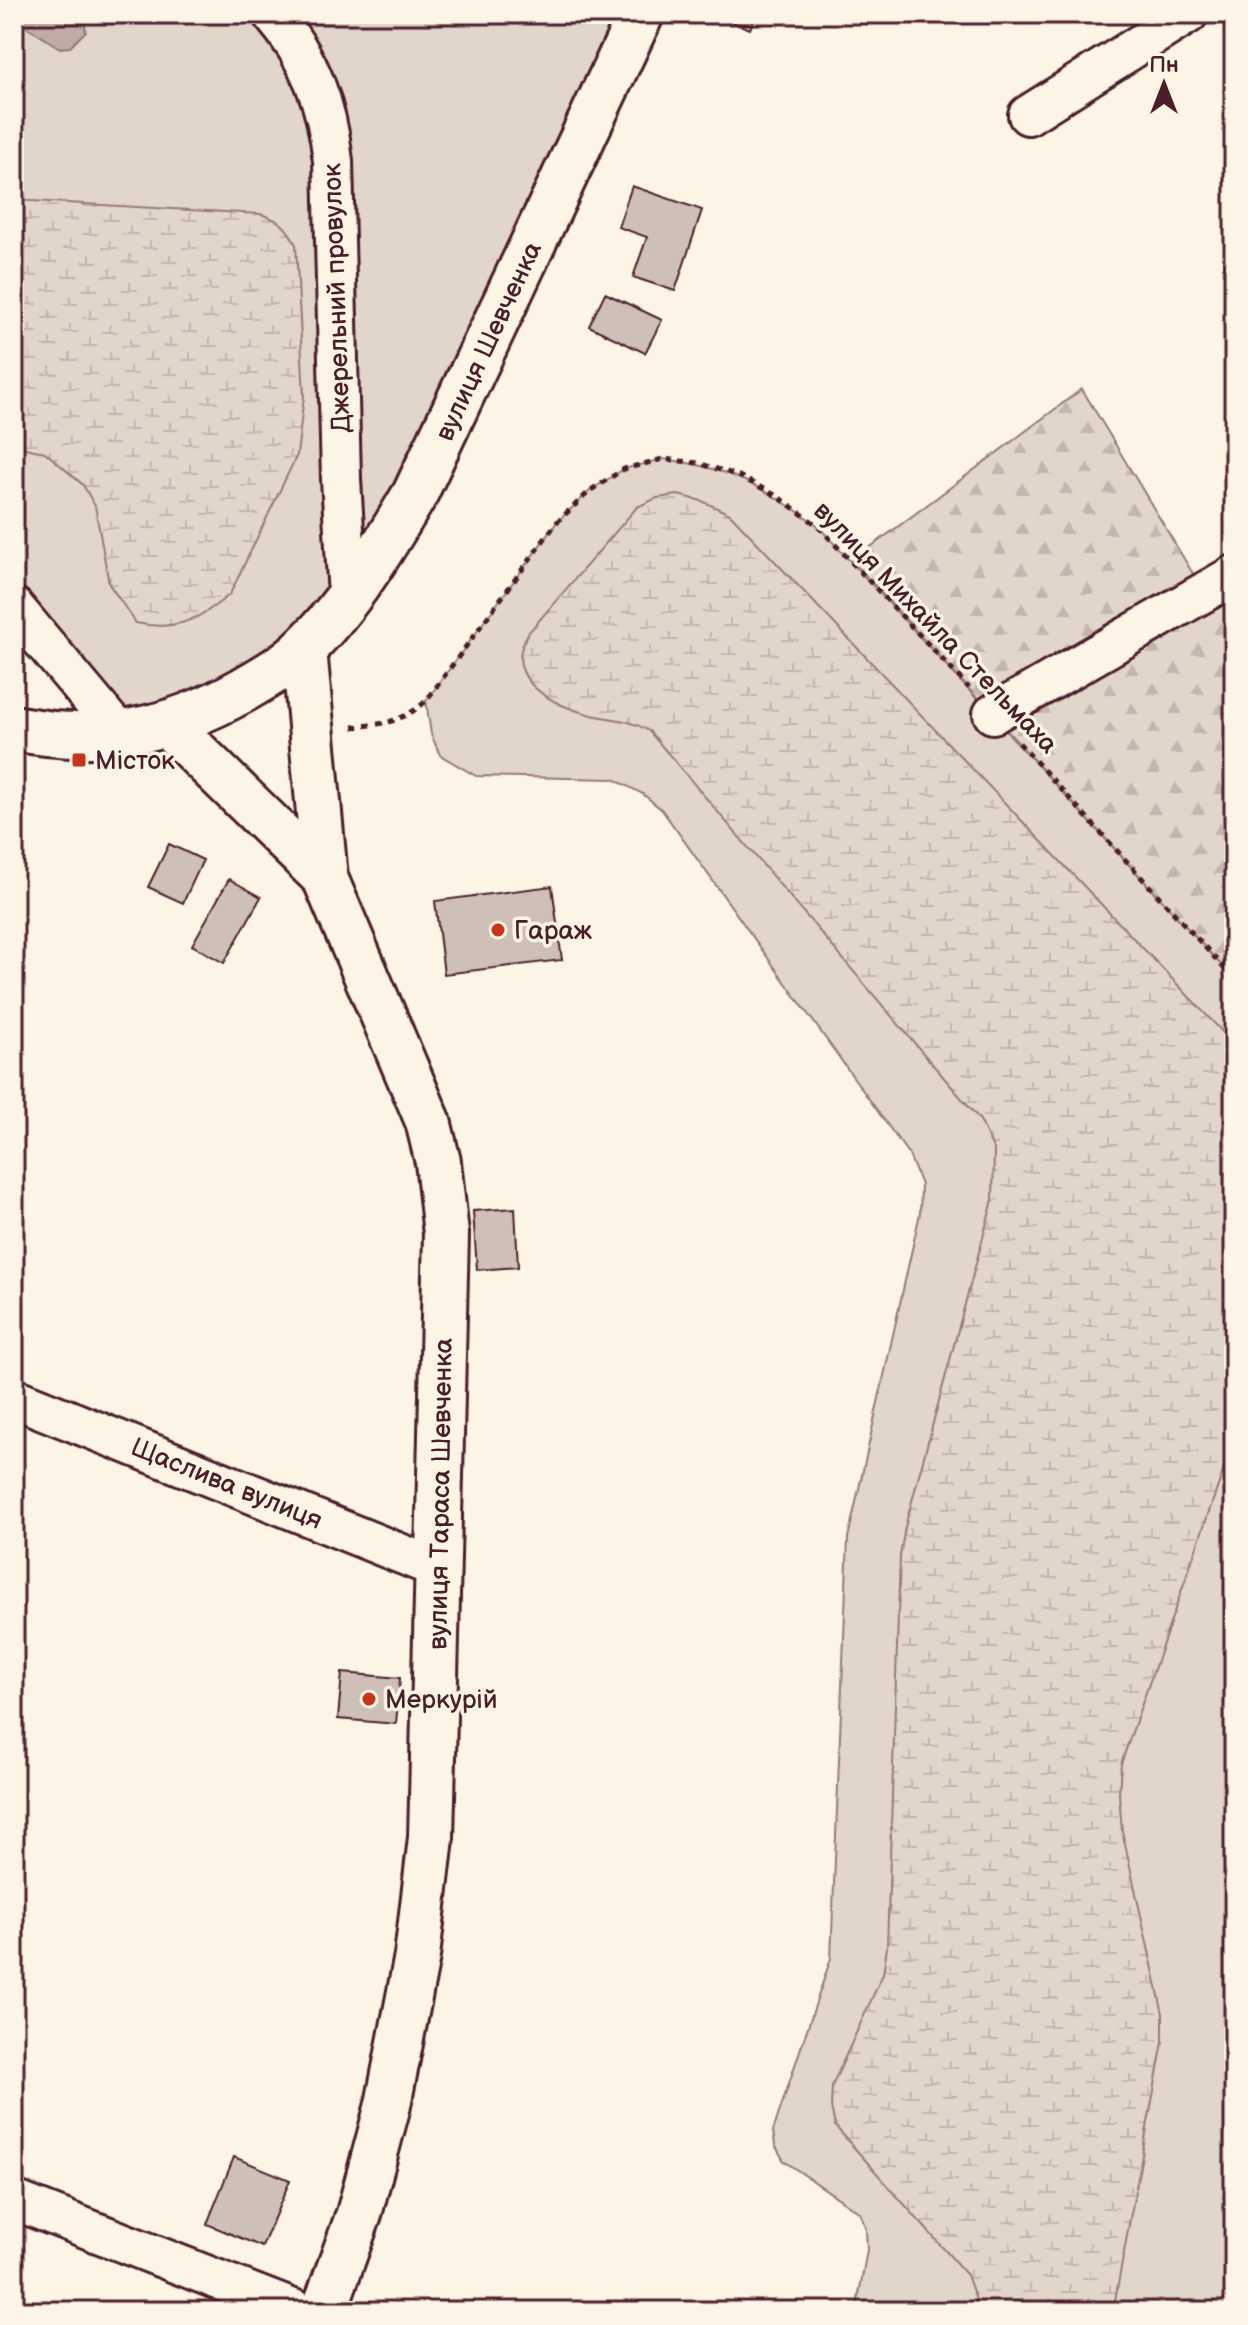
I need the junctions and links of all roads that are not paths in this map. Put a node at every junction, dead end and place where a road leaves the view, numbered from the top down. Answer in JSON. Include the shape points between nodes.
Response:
{"nodes":[{"id":1,"x":272,"y":14,"type":"edge"},
{"id":2,"x":641,"y":14,"type":"edge"},
{"id":3,"x":1188,"y":14,"type":"edge"},
{"id":4,"x":1028,"y":115,"type":"dead end"},
{"id":5,"x":1234,"y":575,"type":"edge"},
{"id":6,"x":348,"y":597,"type":"junction"},
{"id":7,"x":14,"y":607,"type":"edge"},
{"id":8,"x":304,"y":649,"type":"junction"},
{"id":9,"x":993,"y":714,"type":"road end"},
{"id":10,"x":168,"y":725,"type":"junction"},
{"id":11,"x":14,"y":728,"type":"edge"},
{"id":12,"x":121,"y":735,"type":"junction"},
{"id":13,"x":325,"y":878,"type":"junction"},
{"id":14,"x":14,"y":1398,"type":"edge"},
{"id":15,"x":439,"y":1569,"type":"junction"},
{"id":16,"x":14,"y":2200,"type":"edge"},
{"id":17,"x":298,"y":2311,"type":"edge"},
{"id":18,"x":324,"y":2311,"type":"edge"}],
"edges":[{"from":1,"to":6,"type":"street","name":"Джерельний провулок","via":[[308,66],[330,129]]},
{"from":2,"to":6,"type":"street","name":"вулиця Шевченка","via":[[424,475]]},
{"from":3,"to":4,"type":"street"},
{"from":5,"to":9,"type":"street"},
{"from":6,"to":8,"type":"street","name":"вулиця Шевченка"},
{"from":7,"to":12,"type":"street"},
{"from":8,"to":10,"type":"street","name":"вулиця Шевченка","via":[[227,699]]},
{"from":8,"to":13,"type":"street","name":"вулиця Тараса Шевченка"},
{"from":10,"to":12,"type":"street","name":"вулиця Шевченка"},
{"from":10,"to":13,"type":"street","name":"вулиця Тараса Шевченка"},
{"from":11,"to":12,"type":"street","name":"вулиця Шевченка","via":[[65,736]]},
{"from":13,"to":15,"type":"street","name":"вулиця Тараса Шевченка","via":[[418,1095],[438,1162],[446,1234]]},
{"from":14,"to":15,"type":"street","name":"Щаслива вулиця"},
{"from":15,"to":18,"type":"street","name":"вулиця Тараса Шевченка","via":[[431,1838],[417,1956],[376,2157]]},
{"from":16,"to":17,"type":"street"}]}
